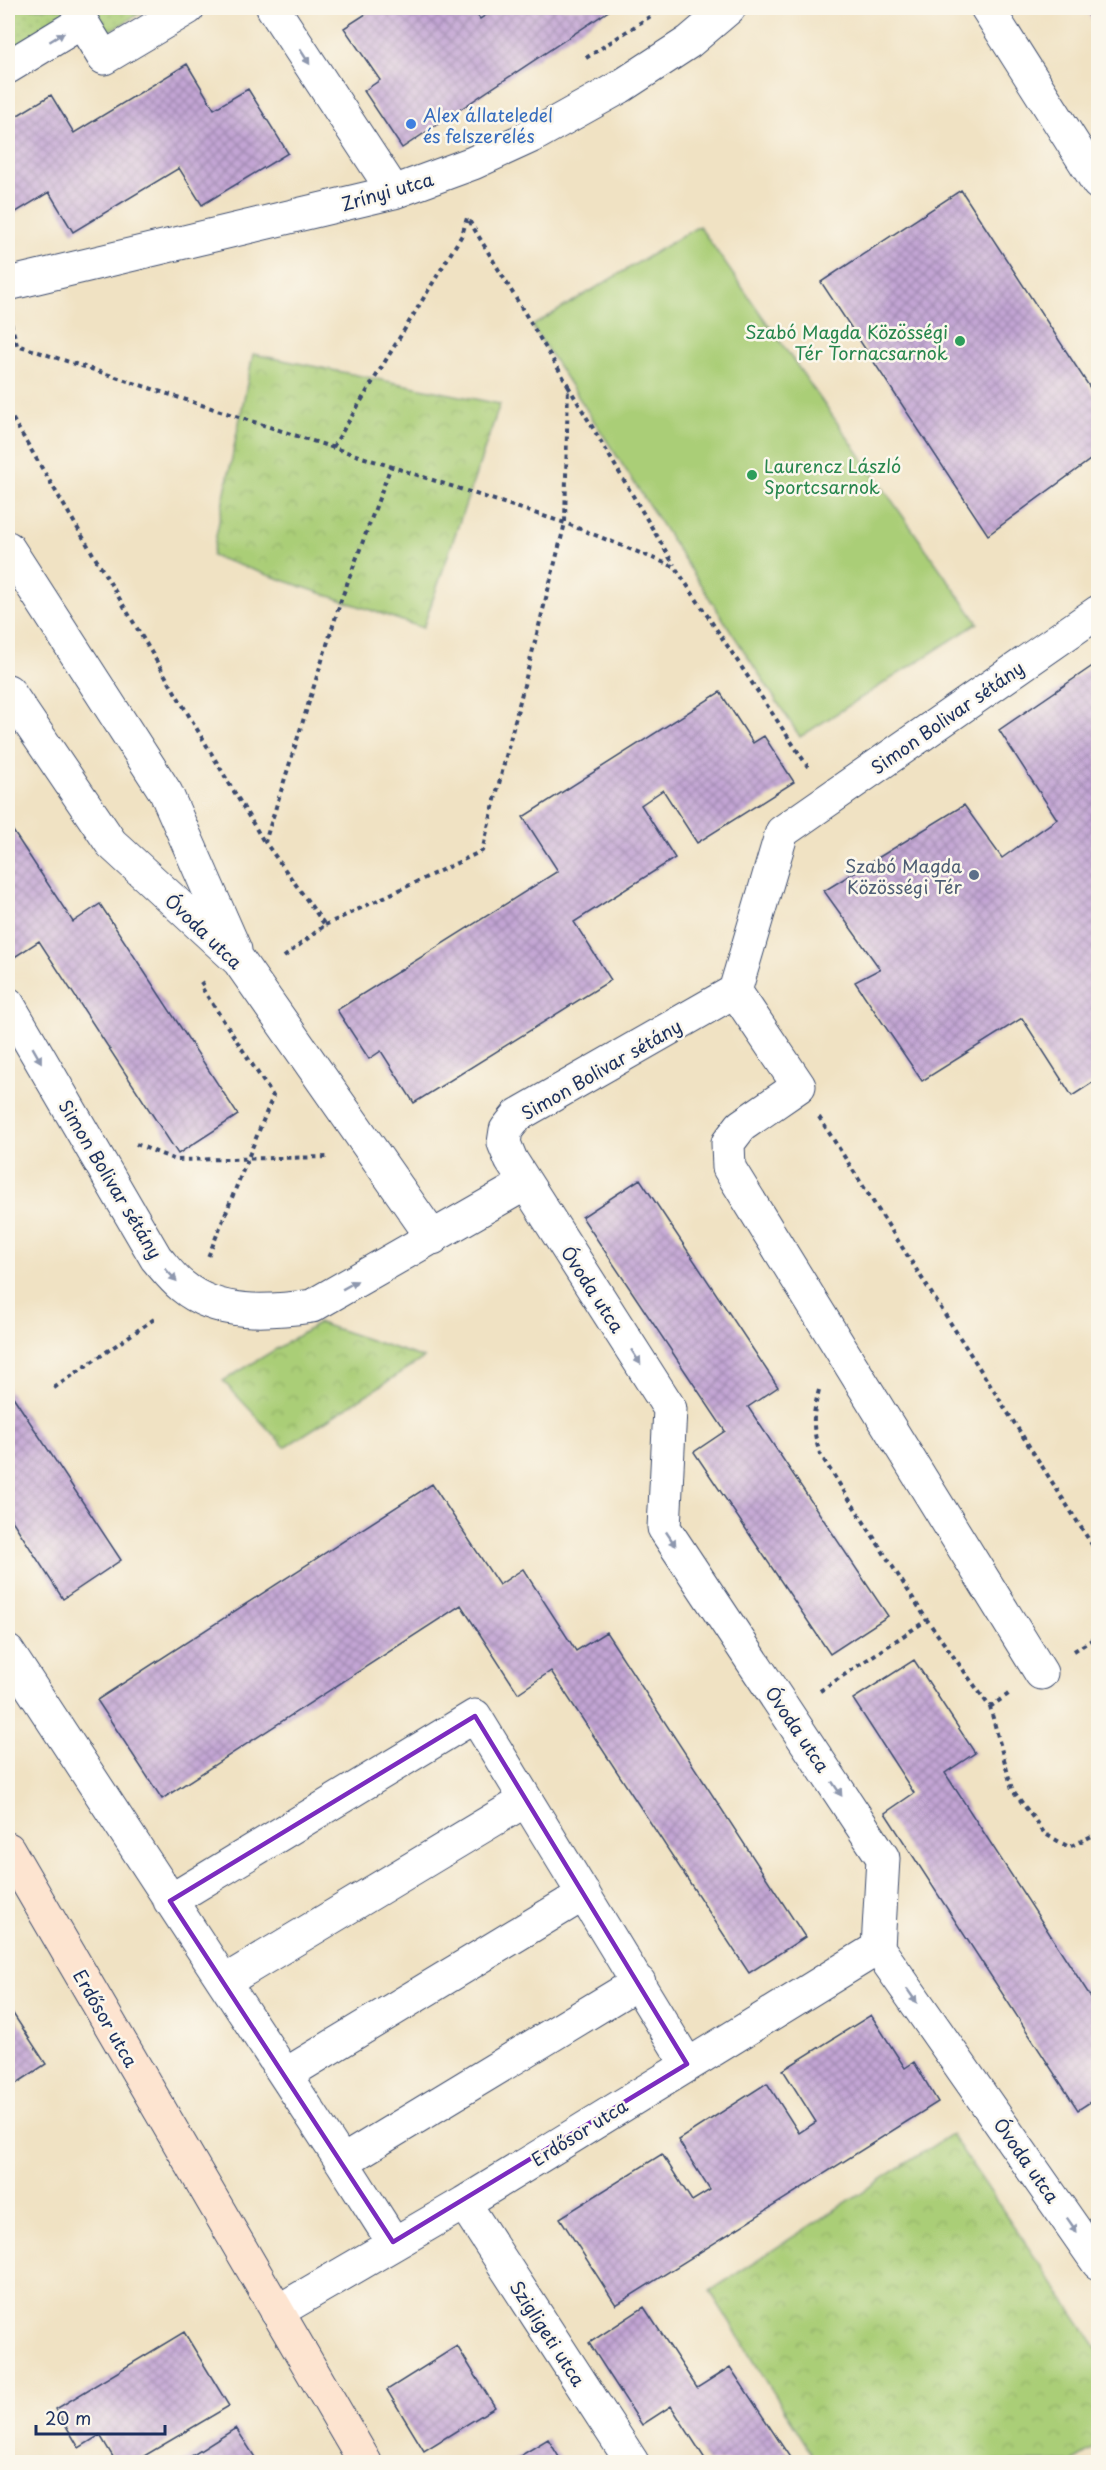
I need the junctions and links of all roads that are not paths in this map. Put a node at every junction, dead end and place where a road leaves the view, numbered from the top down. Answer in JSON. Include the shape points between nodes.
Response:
{"nodes":[{"id":1,"x":188,"y":8,"type":"edge"},
{"id":2,"x":273,"y":8,"type":"edge"},
{"id":3,"x":729,"y":8,"type":"edge"},
{"id":4,"x":987,"y":8,"type":"edge"},
{"id":5,"x":8,"y":67,"type":"edge"},
{"id":6,"x":1098,"y":183,"type":"edge"},
{"id":7,"x":394,"y":192,"type":"junction"},
{"id":8,"x":8,"y":284,"type":"edge"},
{"id":9,"x":8,"y":548,"type":"edge"},
{"id":10,"x":1098,"y":612,"type":"edge"},
{"id":11,"x":8,"y":691,"type":"edge"},
{"id":12,"x":246,"y":971,"type":"junction"},
{"id":13,"x":735,"y":992,"type":"junction"},
{"id":14,"x":8,"y":1005,"type":"edge"},
{"id":15,"x":525,"y":1184,"type":"junction"},
{"id":16,"x":433,"y":1238,"type":"junction"},
{"id":17,"x":8,"y":1652,"type":"edge"},
{"id":18,"x":1041,"y":1673,"type":"dead end"},
{"id":19,"x":526,"y":1800,"type":"junction"},
{"id":20,"x":8,"y":1849,"type":"edge"},
{"id":21,"x":584,"y":1894,"type":"junction"},
{"id":22,"x":170,"y":1901,"type":"junction"},
{"id":23,"x":878,"y":1948,"type":"junction"},
{"id":24,"x":224,"y":1982,"type":"junction"},
{"id":25,"x":639,"y":1982,"type":"junction"},
{"id":26,"x":687,"y":2064,"type":"junction"},
{"id":27,"x":285,"y":2075,"type":"junction"},
{"id":28,"x":342,"y":2162,"type":"junction"},
{"id":29,"x":464,"y":2203,"type":"junction"},
{"id":30,"x":393,"y":2242,"type":"junction"},
{"id":31,"x":1098,"y":2263,"type":"edge"},
{"id":32,"x":277,"y":2313,"type":"junction"},
{"id":33,"x":365,"y":2463,"type":"edge"},
{"id":34,"x":632,"y":2463,"type":"edge"}],
"edges":[{"from":5,"to":1,"type":"street","one_way":true,"via":[[82,21],[104,58]]},
{"from":2,"to":7,"type":"street","one_way":true},
{"from":3,"to":7,"type":"street","name":"Zrínyi utca","via":[[689,42],[620,87],[534,135]]},
{"from":4,"to":6,"type":"street"},
{"from":7,"to":8,"type":"street","name":"Zrínyi utca"},
{"from":9,"to":12,"type":"street","via":[[166,793]]},
{"from":10,"to":13,"type":"street","name":"Simon Bolivar sétány","via":[[782,832]]},
{"from":11,"to":12,"type":"street","name":"Óvoda utca","via":[[111,843]]},
{"from":12,"to":16,"type":"street","name":"Óvoda utca"},
{"from":13,"to":15,"type":"street","name":"Simon Bolivar sétány","via":[[519,1115],[506,1130],[504,1143]]},
{"from":13,"to":18,"type":"street","via":[[799,1086],[741,1126],[728,1143],[729,1168]]},
{"from":14,"to":16,"type":"street","name":"Simon Bolivar sétány","one_way":true,"via":[[156,1258],[194,1293],[221,1306],[273,1311],[312,1306]]},
{"from":15,"to":16,"type":"street","name":"Simon Bolivar sétány"},
{"from":15,"to":23,"type":"street","name":"Óvoda utca","one_way":true,"via":[[670,1409],[664,1528],[883,1857]]},
{"from":17,"to":22,"type":"street"},
{"from":19,"to":21,"type":"street"},
{"from":19,"to":22,"type":"street","via":[[475,1716]]},
{"from":19,"to":24,"type":"street"},
{"from":20,"to":32,"type":"street","name":"Erdősor utca"},
{"from":21,"to":25,"type":"street"},
{"from":21,"to":27,"type":"street"},
{"from":22,"to":24,"type":"street"},
{"from":23,"to":26,"type":"street","name":"Erdősor utca"},
{"from":23,"to":31,"type":"street","name":"Óvoda utca","one_way":true},
{"from":24,"to":27,"type":"street"},
{"from":25,"to":26,"type":"street"},
{"from":25,"to":28,"type":"street"},
{"from":26,"to":29,"type":"street","name":"Erdősor utca"},
{"from":27,"to":28,"type":"street"},
{"from":28,"to":30,"type":"street"},
{"from":29,"to":30,"type":"street","name":"Erdősor utca"},
{"from":29,"to":34,"type":"street","name":"Szigligeti utca"},
{"from":30,"to":32,"type":"street","name":"Erdősor utca"},
{"from":32,"to":33,"type":"street","name":"Erdősor utca"}]}
